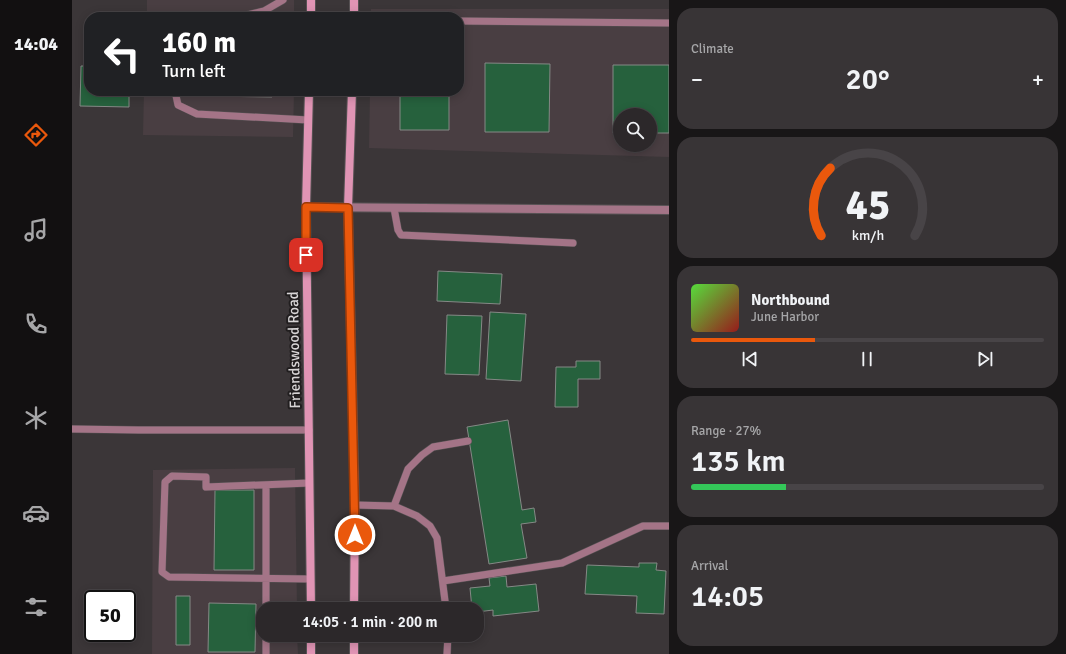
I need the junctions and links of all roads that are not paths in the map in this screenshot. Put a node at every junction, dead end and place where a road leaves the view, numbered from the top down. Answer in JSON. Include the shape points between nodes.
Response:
{"nodes":[{"id":1,"x":283,"y":0,"type":"edge"},
{"id":2,"x":311,"y":0,"type":"edge"},
{"id":3,"x":354,"y":0,"type":"edge"},
{"id":4,"x":260,"y":12,"type":"edge"},
{"id":5,"x":311,"y":12,"type":"edge"},
{"id":6,"x":354,"y":12,"type":"edge"},
{"id":7,"x":464,"y":21,"type":"edge"},
{"id":8,"x":669,"y":23,"type":"edge"},
{"id":9,"x":176,"y":96,"type":"edge"},
{"id":10,"x":309,"y":96,"type":"edge"},
{"id":11,"x":352,"y":96,"type":"edge"},
{"id":12,"x":308,"y":120,"type":"junction"},
{"id":13,"x":306,"y":207,"type":"junction"},
{"id":14,"x":348,"y":208,"type":"junction"},
{"id":15,"x":394,"y":208,"type":"junction"},
{"id":16,"x":669,"y":210,"type":"edge"},
{"id":17,"x":573,"y":243,"type":"dead end"},
{"id":18,"x":72,"y":429,"type":"edge"},
{"id":19,"x":309,"y":430,"type":"junction"},
{"id":20,"x":468,"y":442,"type":"dead end"},
{"id":21,"x":309,"y":483,"type":"junction"},
{"id":22,"x":266,"y":485,"type":"junction"},
{"id":23,"x":355,"y":505,"type":"junction"},
{"id":24,"x":394,"y":506,"type":"junction"},
{"id":25,"x":669,"y":526,"type":"edge"},
{"id":26,"x":266,"y":578,"type":"junction"},
{"id":27,"x":310,"y":579,"type":"junction"},
{"id":28,"x":443,"y":581,"type":"junction"},
{"id":29,"x":266,"y":602,"type":"edge"},
{"id":30,"x":311,"y":602,"type":"edge"},
{"id":31,"x":354,"y":602,"type":"edge"},
{"id":32,"x":445,"y":602,"type":"edge"},
{"id":33,"x":266,"y":642,"type":"edge"},
{"id":34,"x":311,"y":642,"type":"edge"},
{"id":35,"x":354,"y":642,"type":"edge"},
{"id":36,"x":448,"y":642,"type":"edge"},
{"id":37,"x":266,"y":654,"type":"edge"},
{"id":38,"x":311,"y":654,"type":"edge"},
{"id":39,"x":354,"y":654,"type":"edge"},
{"id":40,"x":447,"y":654,"type":"edge"}],
"edges":[{"from":1,"to":4,"type":"lane"},
{"from":2,"to":5,"type":"main road"},
{"from":3,"to":6,"type":"main road"},
{"from":7,"to":8,"type":"lane"},
{"from":9,"to":12,"type":"lane","via":[[178,105],[197,114]]},
{"from":10,"to":12,"type":"main road","name":"Friendswood Road"},
{"from":11,"to":14,"type":"main road"},
{"from":12,"to":13,"type":"main road","name":"Friendswood Road"},
{"from":13,"to":14,"type":"street"},
{"from":13,"to":19,"type":"main road","name":"Friendswood Road"},
{"from":14,"to":15,"type":"street"},
{"from":14,"to":23,"type":"main road"},
{"from":15,"to":16,"type":"street"},
{"from":15,"to":17,"type":"lane","via":[[401,234]]},
{"from":18,"to":19,"type":"lane"},
{"from":19,"to":21,"type":"main road","name":"Friendswood Road"},
{"from":20,"to":24,"type":"lane","via":[[433,447],[422,455],[408,469]]},
{"from":21,"to":22,"type":"lane"},
{"from":21,"to":27,"type":"main road","name":"Friendswood Road"},
{"from":22,"to":26,"type":"lane"},
{"from":22,"to":26,"type":"lane","via":[[206,487],[206,477],[172,476],[168,479],[165,482],[162,572],[169,577]]},
{"from":23,"to":24,"type":"lane"},
{"from":23,"to":31,"type":"main road"},
{"from":24,"to":28,"type":"lane","via":[[417,516],[430,526],[437,538]]},
{"from":25,"to":28,"type":"lane","via":[[643,526],[562,563]]},
{"from":26,"to":27,"type":"lane"},
{"from":26,"to":29,"type":"lane"},
{"from":27,"to":30,"type":"main road","name":"Friendswood Road"},
{"from":28,"to":32,"type":"lane"},
{"from":33,"to":37,"type":"lane"},
{"from":34,"to":38,"type":"main road"},
{"from":35,"to":39,"type":"main road"},
{"from":36,"to":40,"type":"lane"}]}
